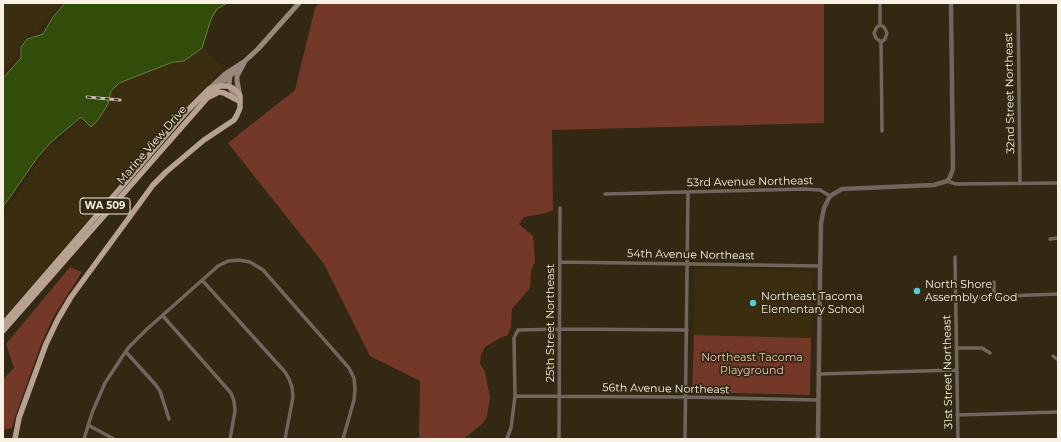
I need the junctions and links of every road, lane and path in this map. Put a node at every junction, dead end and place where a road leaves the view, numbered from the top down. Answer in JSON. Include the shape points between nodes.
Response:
{"nodes":[{"id":1,"x":299,"y":3,"type":"edge"},
{"id":2,"x":880,"y":3,"type":"edge"},
{"id":3,"x":951,"y":3,"type":"edge"},
{"id":4,"x":1018,"y":3,"type":"edge"},
{"id":5,"x":880,"y":25,"type":"junction"},
{"id":6,"x":881,"y":42,"type":"junction"},
{"id":7,"x":245,"y":61,"type":"junction"},
{"id":8,"x":240,"y":64,"type":"junction"},
{"id":9,"x":230,"y":76,"type":"junction"},
{"id":10,"x":217,"y":86,"type":"junction"},
{"id":11,"x":230,"y":87,"type":"junction"},
{"id":12,"x":209,"y":89,"type":"junction"},
{"id":13,"x":207,"y":98,"type":"junction"},
{"id":14,"x":238,"y":98,"type":"junction"},
{"id":15,"x":882,"y":131,"type":"dead end"},
{"id":16,"x":947,"y":181,"type":"junction"},
{"id":17,"x":1058,"y":183,"type":"edge"},
{"id":18,"x":1020,"y":184,"type":"junction"},
{"id":19,"x":688,"y":192,"type":"junction"},
{"id":20,"x":605,"y":194,"type":"dead end"},
{"id":21,"x":830,"y":196,"type":"junction"},
{"id":22,"x":560,"y":208,"type":"dead end"},
{"id":23,"x":1058,"y":238,"type":"edge"},
{"id":24,"x":1050,"y":239,"type":"dead end"},
{"id":25,"x":955,"y":257,"type":"dead end"},
{"id":26,"x":560,"y":262,"type":"junction"},
{"id":27,"x":687,"y":264,"type":"junction"},
{"id":28,"x":820,"y":266,"type":"junction"},
{"id":29,"x":202,"y":280,"type":"junction"},
{"id":30,"x":994,"y":282,"type":"dead end"},
{"id":31,"x":1058,"y":294,"type":"edge"},
{"id":32,"x":994,"y":296,"type":"junction"},
{"id":33,"x":956,"y":298,"type":"junction"},
{"id":34,"x":163,"y":316,"type":"junction"},
{"id":35,"x":3,"y":324,"type":"edge"},
{"id":36,"x":560,"y":329,"type":"junction"},
{"id":37,"x":687,"y":330,"type":"junction"},
{"id":38,"x":3,"y":331,"type":"edge"},
{"id":39,"x":956,"y":348,"type":"junction"},
{"id":40,"x":126,"y":352,"type":"junction"},
{"id":41,"x":990,"y":353,"type":"dead end"},
{"id":42,"x":1053,"y":356,"type":"dead end"},
{"id":43,"x":1058,"y":360,"type":"edge"},
{"id":44,"x":956,"y":370,"type":"junction"},
{"id":45,"x":818,"y":374,"type":"junction"},
{"id":46,"x":515,"y":396,"type":"junction"},
{"id":47,"x":560,"y":396,"type":"junction"},
{"id":48,"x":686,"y":397,"type":"junction"},
{"id":49,"x":818,"y":400,"type":"junction"},
{"id":50,"x":1058,"y":412,"type":"edge"},
{"id":51,"x":957,"y":415,"type":"junction"},
{"id":52,"x":169,"y":419,"type":"dead end"},
{"id":53,"x":88,"y":425,"type":"junction"},
{"id":54,"x":507,"y":438,"type":"edge"},
{"id":55,"x":16,"y":439,"type":"edge"},
{"id":56,"x":84,"y":439,"type":"edge"},
{"id":57,"x":114,"y":439,"type":"edge"},
{"id":58,"x":230,"y":439,"type":"edge"},
{"id":59,"x":285,"y":439,"type":"edge"},
{"id":60,"x":343,"y":439,"type":"edge"},
{"id":61,"x":559,"y":439,"type":"edge"},
{"id":62,"x":685,"y":439,"type":"edge"},
{"id":63,"x":818,"y":439,"type":"edge"},
{"id":64,"x":958,"y":439,"type":"edge"}],
"edges":[{"from":1,"to":7,"type":"main road","name":"Marine View Drive","number":"WA 509"},
{"from":2,"to":5,"type":"street"},
{"from":3,"to":16,"type":"street","via":[[953,169]]},
{"from":4,"to":18,"type":"street","name":"32nd Street Northeast"},
{"from":5,"to":6,"type":"street","via":[[874,33]]},
{"from":5,"to":6,"type":"street","via":[[887,33]]},
{"from":6,"to":15,"type":"street"},
{"from":7,"to":8,"type":"main road","name":"Marine View Drive","number":"WA 509"},
{"from":7,"to":14,"type":"main road","via":[[237,76]]},
{"from":8,"to":9,"type":"main road","name":"Marine View Drive","number":"WA 509"},
{"from":8,"to":12,"type":"main road","name":"Marine View Drive","number":"WA 509"},
{"from":9,"to":10,"type":"main road","name":"Marine View Drive","number":"WA 509"},
{"from":9,"to":11,"type":"main road"},
{"from":10,"to":11,"type":"main road"},
{"from":10,"to":12,"type":"main road"},
{"from":10,"to":13,"type":"main road","name":"Marine View Drive","number":"WA 509"},
{"from":11,"to":14,"type":"main road"},
{"from":12,"to":35,"type":"main road","name":"Marine View Drive","number":"WA 509"},
{"from":13,"to":14,"type":"main road","via":[[220,92]]},
{"from":13,"to":38,"type":"main road","name":"Marine View Drive","number":"WA 509"},
{"from":14,"to":55,"type":"main road","via":[[239,111],[234,120],[204,140],[153,185],[71,297],[46,344],[19,418]]},
{"from":16,"to":18,"type":"street","via":[[956,184]]},
{"from":16,"to":21,"type":"street","via":[[934,185],[842,189]]},
{"from":17,"to":18,"type":"street"},
{"from":19,"to":20,"type":"street","name":"53rd Avenue Northeast"},
{"from":19,"to":21,"type":"street","name":"53rd Avenue Northeast","via":[[810,189],[820,190]]},
{"from":19,"to":27,"type":"street"},
{"from":21,"to":28,"type":"street","via":[[825,204],[822,219]]},
{"from":22,"to":26,"type":"street","name":"25th Street Northeast"},
{"from":23,"to":24,"type":"street"},
{"from":25,"to":33,"type":"street","name":"31st Street Northeast"},
{"from":26,"to":27,"type":"street","name":"54th Avenue Northeast"},
{"from":26,"to":36,"type":"street","name":"25th Street Northeast"},
{"from":27,"to":28,"type":"street","name":"54th Avenue Northeast"},
{"from":27,"to":37,"type":"street"},
{"from":28,"to":45,"type":"street"},
{"from":29,"to":34,"type":"street"},
{"from":29,"to":59,"type":"street","via":[[287,375],[293,397]]},
{"from":29,"to":60,"type":"street","via":[[228,261],[244,260],[263,270],[349,368],[355,384],[354,400]]},
{"from":30,"to":32,"type":"street"},
{"from":31,"to":32,"type":"street"},
{"from":32,"to":33,"type":"street"},
{"from":33,"to":39,"type":"street","name":"31st Street Northeast"},
{"from":34,"to":40,"type":"street"},
{"from":34,"to":58,"type":"street","via":[[231,393],[235,411]]},
{"from":36,"to":37,"type":"street"},
{"from":36,"to":46,"type":"street","via":[[518,330],[514,338]]},
{"from":36,"to":47,"type":"street","name":"25th Street Northeast"},
{"from":37,"to":48,"type":"street"},
{"from":39,"to":41,"type":"street","via":[[982,348]]},
{"from":39,"to":44,"type":"street","name":"31st Street Northeast"},
{"from":40,"to":52,"type":"street","via":[[157,387]]},
{"from":40,"to":53,"type":"street","via":[[105,383]]},
{"from":42,"to":43,"type":"street"},
{"from":44,"to":45,"type":"street"},
{"from":44,"to":51,"type":"street","name":"31st Street Northeast"},
{"from":45,"to":49,"type":"street"},
{"from":46,"to":47,"type":"street","name":"56th Avenue Northeast"},
{"from":46,"to":54,"type":"street","via":[[511,428]]},
{"from":47,"to":48,"type":"street","name":"56th Avenue Northeast"},
{"from":47,"to":61,"type":"street","name":"25th Street Northeast"},
{"from":48,"to":49,"type":"street","name":"56th Avenue Northeast"},
{"from":48,"to":62,"type":"street"},
{"from":49,"to":63,"type":"street"},
{"from":50,"to":51,"type":"street"},
{"from":51,"to":64,"type":"street","name":"31st Street Northeast"},
{"from":53,"to":56,"type":"street"},
{"from":53,"to":57,"type":"street"}]}
